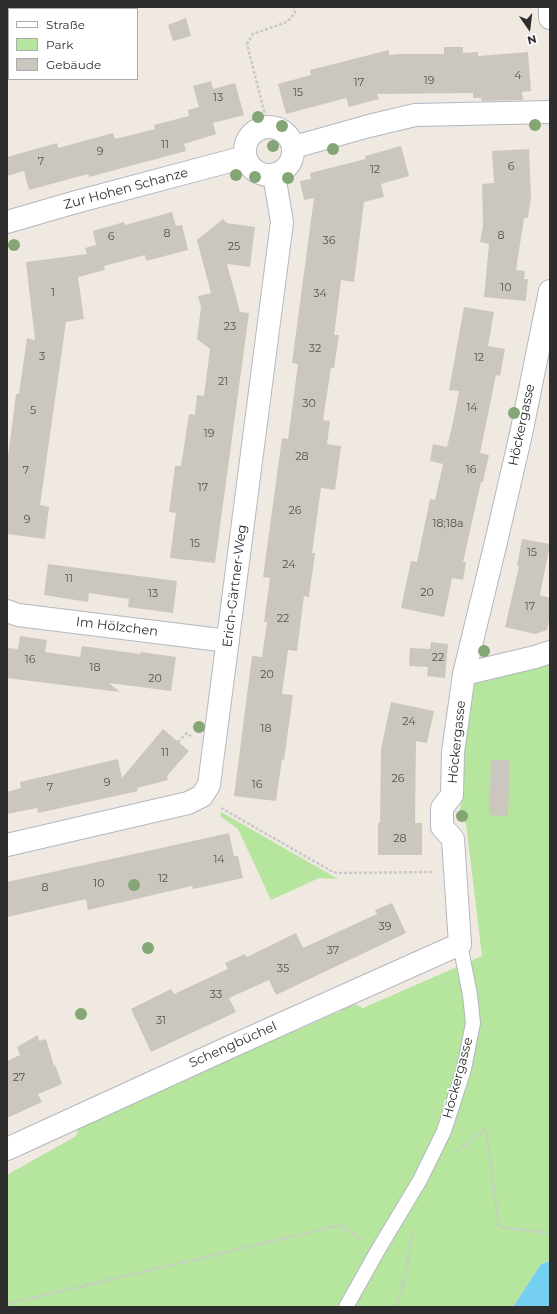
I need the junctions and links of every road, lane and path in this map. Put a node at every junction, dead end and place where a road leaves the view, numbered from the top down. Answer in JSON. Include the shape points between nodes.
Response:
{"nodes":[{"id":1,"x":294,"y":7,"type":"edge"},
{"id":2,"x":550,"y":7,"type":"edge"},
{"id":3,"x":550,"y":18,"type":"edge"},
{"id":4,"x":550,"y":112,"type":"edge"},
{"id":5,"x":268,"y":127,"type":"junction"},
{"id":6,"x":294,"y":147,"type":"junction"},
{"id":7,"x":245,"y":157,"type":"junction"},
{"id":8,"x":274,"y":175,"type":"junction"},
{"id":9,"x":7,"y":222,"type":"edge"},
{"id":10,"x":550,"y":291,"type":"edge"},
{"id":11,"x":547,"y":324,"type":"edge"},
{"id":12,"x":7,"y":611,"type":"edge"},
{"id":13,"x":228,"y":641,"type":"junction"},
{"id":14,"x":550,"y":652,"type":"edge"},
{"id":15,"x":464,"y":674,"type":"junction"},
{"id":16,"x":202,"y":796,"type":"junction"},
{"id":17,"x":7,"y":845,"type":"edge"},
{"id":18,"x":438,"y":872,"type":"dead end"},
{"id":19,"x":460,"y":944,"type":"junction"},
{"id":20,"x":7,"y":1149,"type":"edge"},
{"id":21,"x":450,"y":1157,"type":"dead end"},
{"id":22,"x":413,"y":1227,"type":"dead end"},
{"id":23,"x":550,"y":1233,"type":"edge"},
{"id":24,"x":378,"y":1250,"type":"junction"},
{"id":25,"x":7,"y":1304,"type":"edge"},
{"id":26,"x":346,"y":1307,"type":"edge"},
{"id":27,"x":396,"y":1307,"type":"edge"}],
"edges":[{"from":1,"to":5,"type":"path","via":[[295,13],[287,22],[253,34],[247,44]]},
{"from":2,"to":3,"type":"street"},
{"from":4,"to":6,"type":"street","via":[[415,115]]},
{"from":5,"to":6,"type":"street","via":[[283,131],[289,136]]},
{"from":5,"to":7,"type":"street","via":[[257,130],[250,136],[245,146]]},
{"from":6,"to":8,"type":"street","via":[[290,164],[284,171]]},
{"from":7,"to":8,"type":"street","via":[[252,169],[259,174]]},
{"from":7,"to":9,"type":"street","name":"Zur Hohen Schanze"},
{"from":8,"to":13,"type":"street","name":"Erich-Gärtner-Weg","via":[[282,222]]},
{"from":10,"to":11,"type":"street","name":"Höckergasse"},
{"from":11,"to":15,"type":"street","name":"Höckergasse"},
{"from":12,"to":13,"type":"street","name":"Im Hölzchen","via":[[18,615]]},
{"from":13,"to":16,"type":"street","name":"Erich-Gärtner-Weg","via":[[209,785]]},
{"from":14,"to":15,"type":"street"},
{"from":15,"to":19,"type":"street","name":"Höckergasse","via":[[453,752],[452,796],[442,808],[442,827],[452,839]]},
{"from":16,"to":17,"type":"street","via":[[188,804]]},
{"from":16,"to":18,"type":"path","via":[[333,872]]},
{"from":19,"to":20,"type":"street","name":"Schengbüchel"},
{"from":19,"to":24,"type":"lane","name":"Höckergasse","via":[[470,995],[472,1023],[464,1068],[444,1131],[420,1180]]},
{"from":21,"to":23,"type":"path","via":[[486,1128],[499,1227]]},
{"from":22,"to":27,"type":"path","via":[[406,1273]]},
{"from":24,"to":25,"type":"path","via":[[340,1225]]},
{"from":24,"to":26,"type":"lane","name":"Höckergasse"}]}
